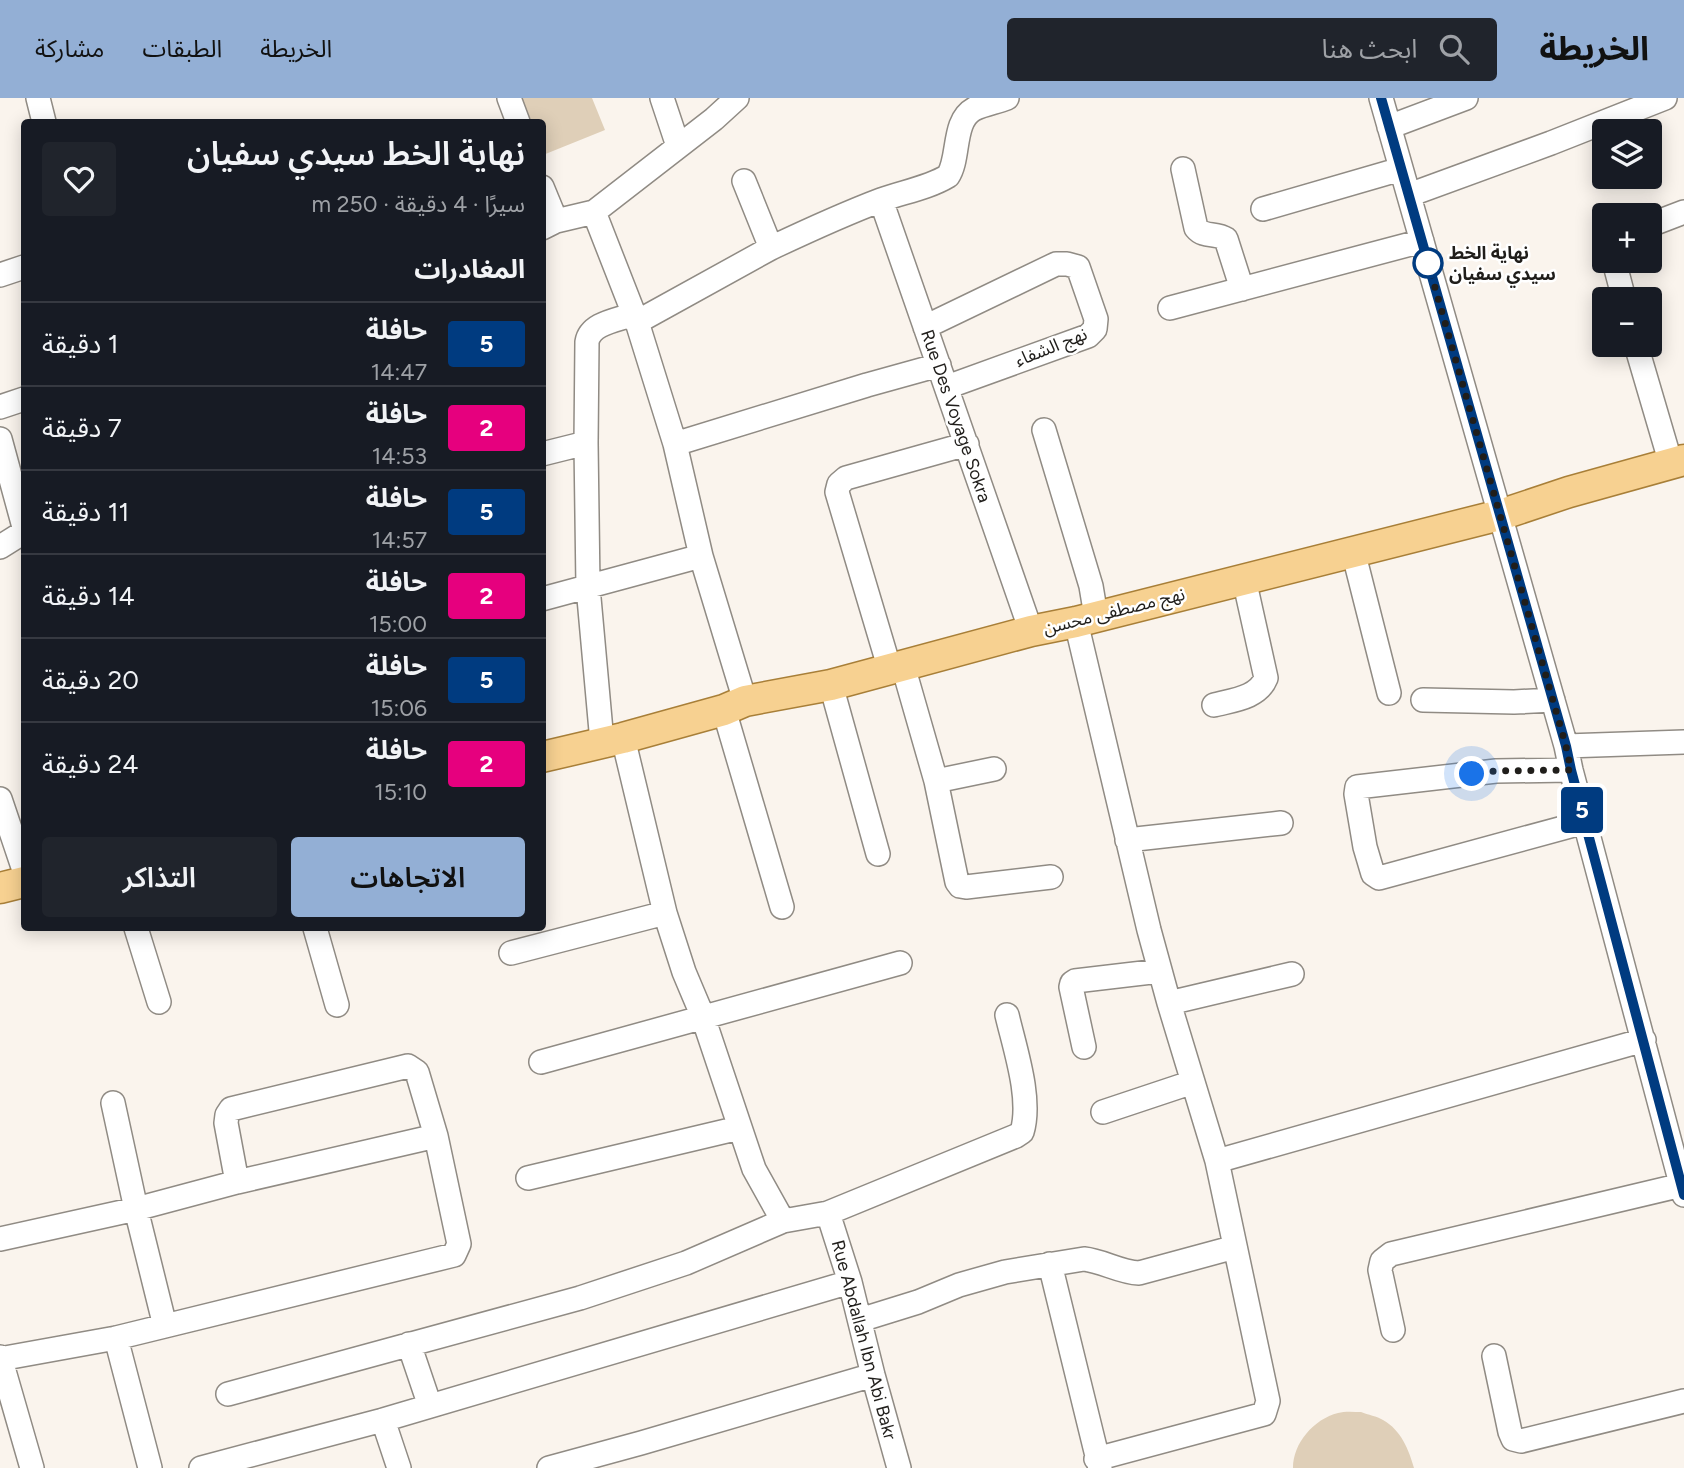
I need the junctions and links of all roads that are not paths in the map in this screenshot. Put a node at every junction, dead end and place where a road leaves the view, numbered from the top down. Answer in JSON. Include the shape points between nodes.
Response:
{"nodes":[{"id":1,"x":38,"y":98,"type":"edge"},
{"id":2,"x":509,"y":98,"type":"edge"},
{"id":3,"x":662,"y":98,"type":"edge"},
{"id":4,"x":737,"y":98,"type":"edge"},
{"id":5,"x":1007,"y":98,"type":"edge"},
{"id":6,"x":1381,"y":98,"type":"edge"},
{"id":7,"x":1466,"y":98,"type":"edge"},
{"id":8,"x":1665,"y":98,"type":"edge"},
{"id":9,"x":43,"y":119,"type":"edge"},
{"id":10,"x":517,"y":119,"type":"edge"},
{"id":11,"x":1389,"y":127,"type":"junction"},
{"id":12,"x":678,"y":146,"type":"junction"},
{"id":13,"x":1182,"y":169,"type":"dead end"},
{"id":14,"x":1401,"y":169,"type":"junction"},
{"id":15,"x":744,"y":181,"type":"dead end"},
{"id":16,"x":1409,"y":195,"type":"junction"},
{"id":17,"x":881,"y":200,"type":"junction"},
{"id":18,"x":1263,"y":209,"type":"dead end"},
{"id":19,"x":594,"y":212,"type":"junction"},
{"id":20,"x":1684,"y":212,"type":"edge"},
{"id":21,"x":1662,"y":220,"type":"edge"},
{"id":22,"x":549,"y":225,"type":"edge"},
{"id":23,"x":1422,"y":241,"type":"junction"},
{"id":24,"x":771,"y":248,"type":"junction"},
{"id":25,"x":21,"y":268,"type":"edge"},
{"id":26,"x":0,"y":275,"type":"edge"},
{"id":27,"x":1242,"y":289,"type":"junction"},
{"id":28,"x":1170,"y":308,"type":"dead end"},
{"id":29,"x":636,"y":318,"type":"junction"},
{"id":30,"x":926,"y":327,"type":"junction"},
{"id":31,"x":1640,"y":357,"type":"edge"},
{"id":32,"x":939,"y":365,"type":"junction"},
{"id":33,"x":947,"y":387,"type":"junction"},
{"id":34,"x":21,"y":400,"type":"edge"},
{"id":35,"x":0,"y":407,"type":"edge"},
{"id":36,"x":1044,"y":430,"type":"dead end"},
{"id":37,"x":0,"y":439,"type":"edge"},
{"id":38,"x":586,"y":443,"type":"junction"},
{"id":39,"x":675,"y":444,"type":"junction"},
{"id":40,"x":967,"y":444,"type":"junction"},
{"id":41,"x":546,"y":453,"type":"edge"},
{"id":42,"x":1677,"y":462,"type":"edge"},
{"id":43,"x":1500,"y":515,"type":"junction"},
{"id":44,"x":21,"y":518,"type":"edge"},
{"id":45,"x":21,"y":531,"type":"edge"},
{"id":46,"x":0,"y":547,"type":"edge"},
{"id":47,"x":1353,"y":551,"type":"junction"},
{"id":48,"x":701,"y":556,"type":"junction"},
{"id":49,"x":1244,"y":579,"type":"junction"},
{"id":50,"x":588,"y":587,"type":"junction"},
{"id":51,"x":546,"y":598,"type":"edge"},
{"id":52,"x":1086,"y":619,"type":"junction"},
{"id":53,"x":1031,"y":631,"type":"junction"},
{"id":54,"x":897,"y":668,"type":"junction"},
{"id":55,"x":831,"y":685,"type":"junction"},
{"id":56,"x":1389,"y":693,"type":"dead end"},
{"id":57,"x":1423,"y":700,"type":"dead end"},
{"id":58,"x":1553,"y":700,"type":"junction"},
{"id":59,"x":735,"y":705,"type":"junction"},
{"id":60,"x":1214,"y":705,"type":"dead end"},
{"id":61,"x":613,"y":740,"type":"junction"},
{"id":62,"x":1684,"y":742,"type":"edge"},
{"id":63,"x":1566,"y":746,"type":"junction"},
{"id":64,"x":546,"y":756,"type":"edge"},
{"id":65,"x":994,"y":769,"type":"dead end"},
{"id":66,"x":1571,"y":770,"type":"junction"},
{"id":67,"x":936,"y":782,"type":"junction"},
{"id":68,"x":0,"y":799,"type":"edge"},
{"id":69,"x":1586,"y":822,"type":"junction"},
{"id":70,"x":1281,"y":823,"type":"dead end"},
{"id":71,"x":1127,"y":840,"type":"junction"},
{"id":72,"x":878,"y":854,"type":"dead end"},
{"id":73,"x":21,"y":861,"type":"edge"},
{"id":74,"x":1051,"y":877,"type":"dead end"},
{"id":75,"x":21,"y":883,"type":"edge"},
{"id":76,"x":0,"y":888,"type":"edge"},
{"id":77,"x":782,"y":908,"type":"dead end"},
{"id":78,"x":665,"y":914,"type":"junction"},
{"id":79,"x":137,"y":931,"type":"edge"},
{"id":80,"x":316,"y":931,"type":"edge"},
{"id":81,"x":510,"y":953,"type":"dead end"},
{"id":82,"x":900,"y":963,"type":"dead end"},
{"id":83,"x":1160,"y":971,"type":"junction"},
{"id":84,"x":1292,"y":974,"type":"dead end"},
{"id":85,"x":159,"y":1002,"type":"dead end"},
{"id":86,"x":1169,"y":1003,"type":"junction"},
{"id":87,"x":337,"y":1005,"type":"dead end"},
{"id":88,"x":1007,"y":1015,"type":"dead end"},
{"id":89,"x":703,"y":1017,"type":"junction"},
{"id":90,"x":1644,"y":1040,"type":"junction"},
{"id":91,"x":1084,"y":1048,"type":"dead end"},
{"id":92,"x":541,"y":1062,"type":"dead end"},
{"id":93,"x":1193,"y":1082,"type":"junction"},
{"id":94,"x":113,"y":1103,"type":"dead end"},
{"id":95,"x":1103,"y":1112,"type":"dead end"},
{"id":96,"x":739,"y":1128,"type":"junction"},
{"id":97,"x":436,"y":1136,"type":"junction"},
{"id":98,"x":1217,"y":1161,"type":"junction"},
{"id":99,"x":528,"y":1178,"type":"dead end"},
{"id":100,"x":237,"y":1182,"type":"junction"},
{"id":101,"x":1683,"y":1192,"type":"edge"},
{"id":102,"x":136,"y":1209,"type":"junction"},
{"id":103,"x":828,"y":1213,"type":"junction"},
{"id":104,"x":783,"y":1221,"type":"junction"},
{"id":105,"x":0,"y":1239,"type":"edge"},
{"id":106,"x":1235,"y":1247,"type":"junction"},
{"id":107,"x":1049,"y":1264,"type":"junction"},
{"id":108,"x":850,"y":1282,"type":"junction"},
{"id":109,"x":860,"y":1320,"type":"junction"},
{"id":110,"x":165,"y":1326,"type":"junction"},
{"id":111,"x":1393,"y":1330,"type":"dead end"},
{"id":112,"x":116,"y":1338,"type":"junction"},
{"id":113,"x":410,"y":1344,"type":"junction"},
{"id":114,"x":1494,"y":1356,"type":"dead end"},
{"id":115,"x":0,"y":1358,"type":"edge"},
{"id":116,"x":873,"y":1374,"type":"junction"},
{"id":117,"x":228,"y":1394,"type":"dead end"},
{"id":118,"x":1684,"y":1401,"type":"edge"},
{"id":119,"x":430,"y":1406,"type":"junction"},
{"id":120,"x":383,"y":1420,"type":"junction"},
{"id":121,"x":1098,"y":1464,"type":"edge"},
{"id":122,"x":32,"y":1468,"type":"edge"},
{"id":123,"x":150,"y":1468,"type":"edge"},
{"id":124,"x":201,"y":1468,"type":"edge"},
{"id":125,"x":398,"y":1468,"type":"edge"},
{"id":126,"x":549,"y":1468,"type":"edge"},
{"id":127,"x":899,"y":1468,"type":"edge"}],
"edges":[{"from":1,"to":9,"type":"street"},
{"from":2,"to":10,"type":"street"},
{"from":3,"to":12,"type":"street"},
{"from":4,"to":12,"type":"street"},
{"from":5,"to":17,"type":"street","via":[[966,116],[948,176]]},
{"from":6,"to":11,"type":"street"},
{"from":7,"to":11,"type":"street"},
{"from":8,"to":16,"type":"street"},
{"from":11,"to":14,"type":"street"},
{"from":12,"to":19,"type":"street"},
{"from":13,"to":27,"type":"street","via":[[1196,228],[1226,239]]},
{"from":14,"to":16,"type":"street"},
{"from":14,"to":18,"type":"street"},
{"from":15,"to":24,"type":"street"},
{"from":16,"to":23,"type":"street"},
{"from":17,"to":24,"type":"street"},
{"from":17,"to":30,"type":"street","name":"Rue Des Voyage Sokra"},
{"from":19,"to":22,"type":"street"},
{"from":19,"to":29,"type":"street"},
{"from":20,"to":21,"type":"street"},
{"from":23,"to":27,"type":"street"},
{"from":23,"to":43,"type":"street"},
{"from":24,"to":29,"type":"street"},
{"from":25,"to":26,"type":"street"},
{"from":27,"to":28,"type":"street"},
{"from":29,"to":38,"type":"street","via":[[593,328],[588,334]]},
{"from":29,"to":39,"type":"street"},
{"from":30,"to":32,"type":"street","name":"Rue Des Voyage Sokra"},
{"from":30,"to":33,"type":"street","name":"نهج الشفاء","via":[[1056,264],[1078,267],[1097,319],[1088,335]]},
{"from":31,"to":42,"type":"street"},
{"from":32,"to":33,"type":"street","name":"Rue Des Voyage Sokra"},
{"from":32,"to":39,"type":"street"},
{"from":33,"to":40,"type":"street","name":"Rue Des Voyage Sokra"},
{"from":34,"to":35,"type":"street"},
{"from":36,"to":52,"type":"street","via":[[1091,586]]},
{"from":37,"to":44,"type":"street"},
{"from":38,"to":41,"type":"street"},
{"from":38,"to":50,"type":"street"},
{"from":39,"to":48,"type":"street"},
{"from":40,"to":53,"type":"street","name":"Rue Des Voyage Sokra"},
{"from":40,"to":54,"type":"street","via":[[846,478],[839,484],[837,492]]},
{"from":42,"to":43,"type":"main road","name":"نهج مصطفى محسن"},
{"from":43,"to":47,"type":"main road","name":"نهج مصطفى محسن"},
{"from":43,"to":58,"type":"street"},
{"from":45,"to":46,"type":"street"},
{"from":47,"to":49,"type":"main road","name":"نهج مصطفى محسن"},
{"from":47,"to":56,"type":"street"},
{"from":48,"to":50,"type":"street"},
{"from":48,"to":59,"type":"street"},
{"from":49,"to":52,"type":"main road","name":"نهج مصطفى محسن"},
{"from":49,"to":60,"type":"street","via":[[1266,678],[1252,694]]},
{"from":50,"to":51,"type":"street"},
{"from":50,"to":61,"type":"street"},
{"from":52,"to":53,"type":"main road","name":"نهج مصطفى محسن"},
{"from":52,"to":71,"type":"street"},
{"from":53,"to":54,"type":"main road","name":"نهج مصطفى محسن"},
{"from":54,"to":55,"type":"main road","name":"نهج مصطفى محسن"},
{"from":54,"to":67,"type":"street"},
{"from":55,"to":59,"type":"main road","name":"نهج مصطفى محسن"},
{"from":55,"to":72,"type":"street"},
{"from":57,"to":58,"type":"street"},
{"from":58,"to":63,"type":"street"},
{"from":59,"to":61,"type":"main road","name":"نهج مصطفى محسن"},
{"from":59,"to":77,"type":"street"},
{"from":61,"to":64,"type":"main road","name":"نهج مصطفى محسن"},
{"from":61,"to":78,"type":"street"},
{"from":62,"to":63,"type":"street"},
{"from":63,"to":66,"type":"street"},
{"from":65,"to":67,"type":"street"},
{"from":66,"to":69,"type":"street"},
{"from":66,"to":69,"type":"street","via":[[1496,771],[1357,787],[1373,874],[1379,878]]},
{"from":67,"to":74,"type":"street","via":[[960,886]]},
{"from":68,"to":73,"type":"street"},
{"from":69,"to":90,"type":"street"},
{"from":70,"to":71,"type":"street"},
{"from":71,"to":83,"type":"street"},
{"from":75,"to":76,"type":"main road"},
{"from":78,"to":81,"type":"street"},
{"from":78,"to":89,"type":"street"},
{"from":79,"to":85,"type":"street"},
{"from":80,"to":87,"type":"street"},
{"from":82,"to":89,"type":"street"},
{"from":83,"to":86,"type":"street"},
{"from":83,"to":91,"type":"street","via":[[1072,983]]},
{"from":84,"to":86,"type":"street"},
{"from":86,"to":93,"type":"street"},
{"from":88,"to":103,"type":"street","via":[[1022,1082],[1026,1116],[1022,1132]]},
{"from":89,"to":92,"type":"street"},
{"from":89,"to":96,"type":"street"},
{"from":90,"to":98,"type":"street"},
{"from":90,"to":101,"type":"street"},
{"from":93,"to":95,"type":"street"},
{"from":93,"to":98,"type":"street"},
{"from":94,"to":102,"type":"street"},
{"from":96,"to":99,"type":"street"},
{"from":96,"to":104,"type":"street","via":[[754,1169]]},
{"from":97,"to":100,"type":"street"},
{"from":97,"to":100,"type":"street","via":[[417,1072],[408,1066],[231,1109],[226,1123]]},
{"from":97,"to":110,"type":"street","via":[[458,1244],[454,1255]]},
{"from":98,"to":106,"type":"street"},
{"from":100,"to":102,"type":"street"},
{"from":101,"to":111,"type":"street","via":[[1391,1254],[1380,1270]]},
{"from":102,"to":105,"type":"street"},
{"from":102,"to":110,"type":"street"},
{"from":103,"to":104,"type":"street"},
{"from":103,"to":108,"type":"street","name":"Rue Abdallah Ibn Abi Bakr"},
{"from":104,"to":113,"type":"street","via":[[686,1263],[580,1298]]},
{"from":106,"to":107,"type":"street","via":[[1139,1273],[1092,1259]]},
{"from":106,"to":121,"type":"street","via":[[1268,1401],[1264,1414]]},
{"from":107,"to":109,"type":"street","via":[[959,1285]]},
{"from":107,"to":121,"type":"street"},
{"from":108,"to":109,"type":"street","name":"Rue Abdallah Ibn Abi Bakr"},
{"from":108,"to":119,"type":"street"},
{"from":109,"to":116,"type":"street","name":"Rue Abdallah Ibn Abi Bakr"},
{"from":110,"to":112,"type":"street"},
{"from":112,"to":115,"type":"street"},
{"from":112,"to":123,"type":"street"},
{"from":113,"to":117,"type":"street"},
{"from":113,"to":119,"type":"street"},
{"from":114,"to":118,"type":"street","via":[[1510,1432],[1513,1439],[1521,1441]]},
{"from":115,"to":122,"type":"street"},
{"from":116,"to":126,"type":"street"},
{"from":116,"to":127,"type":"street","name":"Rue Abdallah Ibn Abi Bakr"},
{"from":119,"to":120,"type":"street"},
{"from":120,"to":124,"type":"street"},
{"from":120,"to":125,"type":"street"}]}
